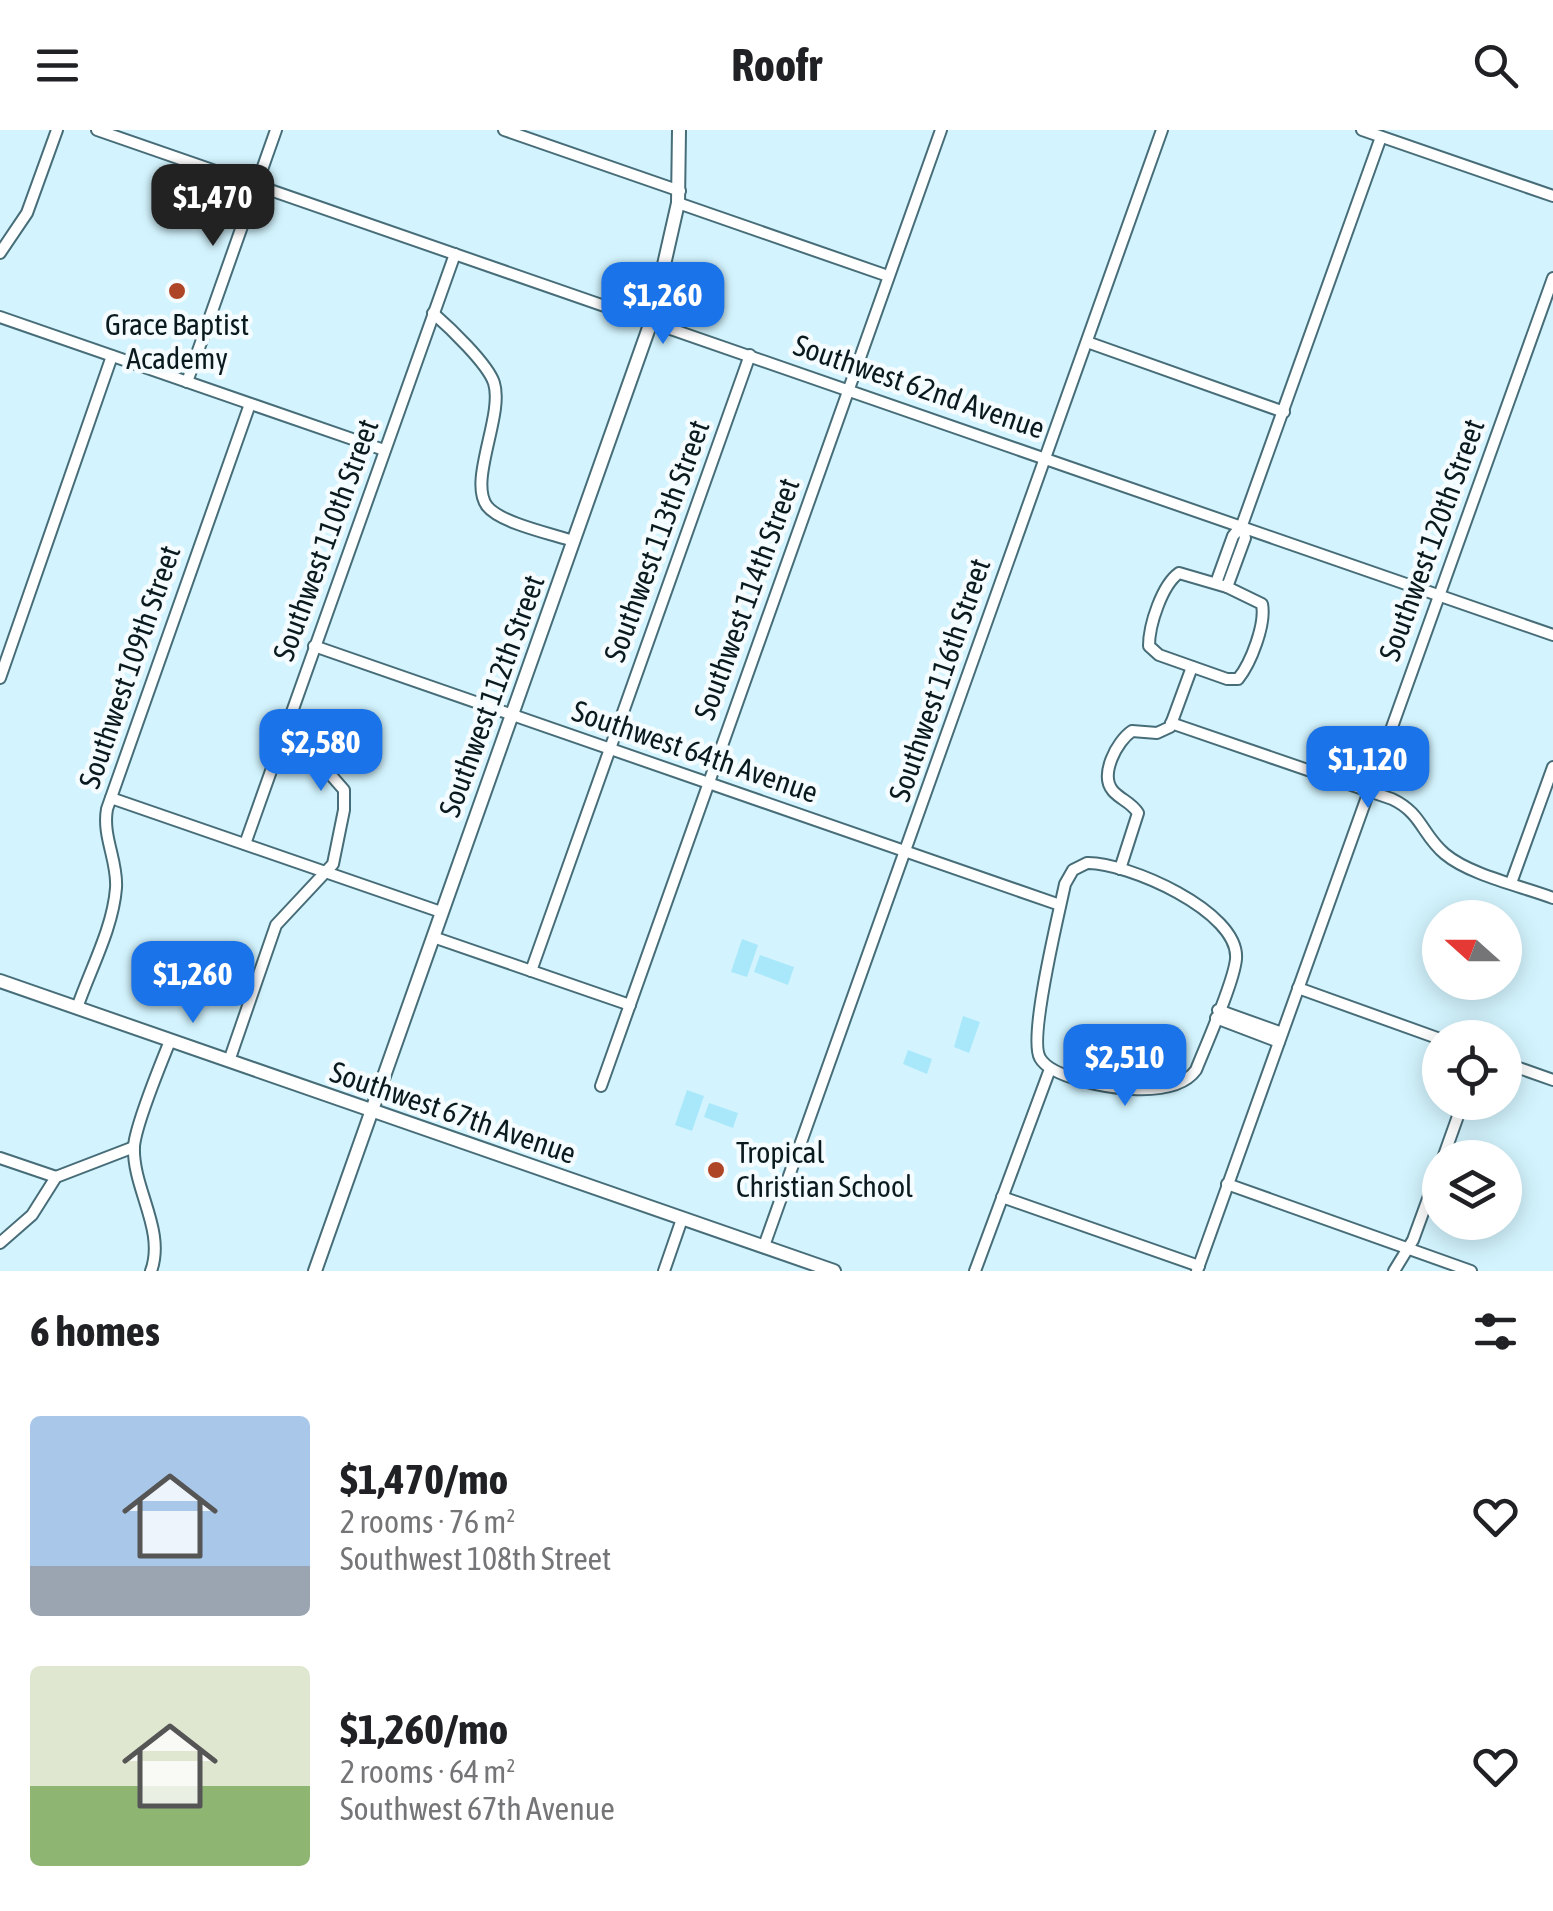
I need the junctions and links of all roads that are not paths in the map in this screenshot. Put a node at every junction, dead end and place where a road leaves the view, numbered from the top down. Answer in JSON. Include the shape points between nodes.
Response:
{"nodes":[{"id":1,"x":56,"y":130,"type":"edge"},
{"id":2,"x":97,"y":130,"type":"edge"},
{"id":3,"x":276,"y":130,"type":"edge"},
{"id":4,"x":504,"y":130,"type":"edge"},
{"id":5,"x":679,"y":130,"type":"edge"},
{"id":6,"x":941,"y":130,"type":"edge"},
{"id":7,"x":1162,"y":130,"type":"edge"},
{"id":8,"x":1362,"y":130,"type":"edge"},
{"id":9,"x":1382,"y":137,"type":"junction"},
{"id":10,"x":256,"y":184,"type":"junction"},
{"id":11,"x":1553,"y":196,"type":"edge"},
{"id":12,"x":679,"y":197,"type":"junction"},
{"id":13,"x":0,"y":253,"type":"edge"},
{"id":14,"x":455,"y":254,"type":"junction"},
{"id":15,"x":888,"y":276,"type":"junction"},
{"id":16,"x":1553,"y":278,"type":"edge"},
{"id":17,"x":1549,"y":300,"type":"edge"},
{"id":18,"x":434,"y":313,"type":"junction"},
{"id":19,"x":0,"y":317,"type":"edge"},
{"id":20,"x":651,"y":322,"type":"junction"},
{"id":21,"x":1087,"y":342,"type":"junction"},
{"id":22,"x":750,"y":355,"type":"junction"},
{"id":23,"x":112,"y":356,"type":"junction"},
{"id":24,"x":187,"y":382,"type":"junction"},
{"id":25,"x":848,"y":390,"type":"junction"},
{"id":26,"x":250,"y":404,"type":"junction"},
{"id":27,"x":1284,"y":412,"type":"junction"},
{"id":28,"x":384,"y":450,"type":"junction"},
{"id":29,"x":1045,"y":457,"type":"junction"},
{"id":30,"x":1242,"y":525,"type":"junction"},
{"id":31,"x":573,"y":542,"type":"junction"},
{"id":32,"x":1221,"y":585,"type":"junction"},
{"id":33,"x":1440,"y":594,"type":"junction"},
{"id":34,"x":1553,"y":635,"type":"edge"},
{"id":35,"x":314,"y":646,"type":"junction"},
{"id":36,"x":1192,"y":667,"type":"junction"},
{"id":37,"x":0,"y":678,"type":"edge"},
{"id":38,"x":511,"y":715,"type":"junction"},
{"id":39,"x":1172,"y":723,"type":"junction"},
{"id":40,"x":287,"y":725,"type":"junction"},
{"id":41,"x":610,"y":749,"type":"junction"},
{"id":42,"x":1553,"y":768,"type":"edge"},
{"id":43,"x":708,"y":783,"type":"junction"},
{"id":44,"x":1369,"y":791,"type":"junction"},
{"id":45,"x":110,"y":798,"type":"junction"},
{"id":46,"x":244,"y":844,"type":"junction"},
{"id":47,"x":905,"y":852,"type":"junction"},
{"id":48,"x":1120,"y":869,"type":"junction"},
{"id":49,"x":328,"y":872,"type":"junction"},
{"id":50,"x":1512,"y":883,"type":"junction"},
{"id":51,"x":1553,"y":898,"type":"edge"},
{"id":52,"x":1060,"y":906,"type":"junction"},
{"id":53,"x":442,"y":912,"type":"junction"},
{"id":54,"x":433,"y":937,"type":"junction"},
{"id":55,"x":531,"y":971,"type":"junction"},
{"id":56,"x":0,"y":982,"type":"edge"},
{"id":57,"x":1298,"y":988,"type":"junction"},
{"id":58,"x":630,"y":1005,"type":"junction"},
{"id":59,"x":77,"y":1008,"type":"junction"},
{"id":60,"x":1217,"y":1014,"type":"junction"},
{"id":61,"x":1422,"y":1033,"type":"edge"},
{"id":62,"x":1280,"y":1037,"type":"junction"},
{"id":63,"x":170,"y":1040,"type":"junction"},
{"id":64,"x":229,"y":1062,"type":"junction"},
{"id":65,"x":1050,"y":1069,"type":"junction"},
{"id":66,"x":1522,"y":1069,"type":"edge"},
{"id":67,"x":1553,"y":1080,"type":"edge"},
{"id":68,"x":601,"y":1086,"type":"dead end"},
{"id":69,"x":372,"y":1112,"type":"junction"},
{"id":70,"x":134,"y":1146,"type":"junction"},
{"id":71,"x":0,"y":1158,"type":"edge"},
{"id":72,"x":56,"y":1177,"type":"junction"},
{"id":73,"x":1228,"y":1184,"type":"junction"},
{"id":74,"x":1002,"y":1197,"type":"junction"},
{"id":75,"x":1422,"y":1213,"type":"edge"},
{"id":76,"x":682,"y":1219,"type":"junction"},
{"id":77,"x":0,"y":1243,"type":"edge"},
{"id":78,"x":764,"y":1246,"type":"junction"},
{"id":79,"x":1408,"y":1249,"type":"junction"},
{"id":80,"x":1198,"y":1268,"type":"edge"},
{"id":81,"x":151,"y":1271,"type":"edge"},
{"id":82,"x":315,"y":1271,"type":"edge"},
{"id":83,"x":664,"y":1271,"type":"edge"},
{"id":84,"x":834,"y":1271,"type":"edge"},
{"id":85,"x":975,"y":1271,"type":"edge"},
{"id":86,"x":1394,"y":1271,"type":"edge"},
{"id":87,"x":1471,"y":1271,"type":"edge"}],
"edges":[{"from":1,"to":13,"type":"street","via":[[24,220]]},
{"from":2,"to":10,"type":"street","name":"Southwest 62nd Avenue"},
{"from":3,"to":10,"type":"street"},
{"from":4,"to":12,"type":"street"},
{"from":5,"to":12,"type":"main road","name":"Southwest 112th Street"},
{"from":6,"to":15,"type":"street","name":"Southwest 114th Street"},
{"from":7,"to":21,"type":"street","name":"Southwest 116th Street"},
{"from":8,"to":9,"type":"street"},
{"from":9,"to":11,"type":"street"},
{"from":9,"to":27,"type":"street"},
{"from":10,"to":14,"type":"street","name":"Southwest 62nd Avenue"},
{"from":10,"to":24,"type":"street"},
{"from":12,"to":15,"type":"street"},
{"from":12,"to":20,"type":"main road","name":"Southwest 112th Street"},
{"from":14,"to":18,"type":"street","name":"Southwest 110th Street"},
{"from":14,"to":20,"type":"street","name":"Southwest 62nd Avenue"},
{"from":15,"to":25,"type":"street","name":"Southwest 114th Street"},
{"from":16,"to":17,"type":"street","name":"Southwest 120th Street"},
{"from":17,"to":33,"type":"street","name":"Southwest 120th Street"},
{"from":18,"to":28,"type":"street","name":"Southwest 110th Street"},
{"from":18,"to":31,"type":"street","via":[[494,383],[484,502],[504,518]]},
{"from":19,"to":23,"type":"street"},
{"from":20,"to":22,"type":"street","name":"Southwest 62nd Avenue"},
{"from":20,"to":31,"type":"main road","name":"Southwest 112th Street"},
{"from":21,"to":27,"type":"street"},
{"from":21,"to":29,"type":"street","name":"Southwest 116th Street"},
{"from":22,"to":25,"type":"street","name":"Southwest 62nd Avenue"},
{"from":22,"to":41,"type":"street","name":"Southwest 113th Street"},
{"from":23,"to":24,"type":"street"},
{"from":23,"to":37,"type":"street"},
{"from":24,"to":26,"type":"street"},
{"from":25,"to":29,"type":"street","name":"Southwest 62nd Avenue"},
{"from":25,"to":43,"type":"street","name":"Southwest 114th Street"},
{"from":26,"to":28,"type":"street"},
{"from":26,"to":45,"type":"street","name":"Southwest 109th Street"},
{"from":27,"to":30,"type":"street"},
{"from":28,"to":35,"type":"street","name":"Southwest 110th Street"},
{"from":29,"to":30,"type":"street","name":"Southwest 62nd Avenue"},
{"from":29,"to":47,"type":"street","name":"Southwest 116th Street"},
{"from":30,"to":32,"type":"street"},
{"from":30,"to":33,"type":"street","name":"Southwest 62nd Avenue"},
{"from":31,"to":38,"type":"main road","name":"Southwest 112th Street"},
{"from":32,"to":36,"type":"street","via":[[1176,574],[1162,600],[1149,646]]},
{"from":32,"to":36,"type":"street","via":[[1264,607],[1250,653],[1238,679]]},
{"from":33,"to":34,"type":"street","name":"Southwest 62nd Avenue"},
{"from":33,"to":44,"type":"street","name":"Southwest 120th Street"},
{"from":35,"to":38,"type":"street","name":"Southwest 64th Avenue"},
{"from":35,"to":40,"type":"street","name":"Southwest 110th Street"},
{"from":36,"to":39,"type":"street"},
{"from":38,"to":41,"type":"street","name":"Southwest 64th Avenue"},
{"from":38,"to":53,"type":"main road","name":"Southwest 112th Street"},
{"from":39,"to":44,"type":"street"},
{"from":39,"to":48,"type":"street","via":[[1162,732],[1128,734],[1113,759],[1110,788],[1138,813]]},
{"from":40,"to":46,"type":"street","name":"Southwest 110th Street"},
{"from":40,"to":49,"type":"street","via":[[346,796]]},
{"from":41,"to":43,"type":"street","name":"Southwest 64th Avenue"},
{"from":41,"to":55,"type":"street","name":"Southwest 113th Street"},
{"from":42,"to":50,"type":"street"},
{"from":43,"to":47,"type":"street","name":"Southwest 64th Avenue"},
{"from":43,"to":58,"type":"street","name":"Southwest 114th Street"},
{"from":44,"to":50,"type":"street","via":[[1412,811],[1454,861]]},
{"from":44,"to":57,"type":"street","name":"Southwest 120th Street"},
{"from":45,"to":46,"type":"street"},
{"from":45,"to":59,"type":"street","name":"Southwest 109th Street","via":[[106,825],[114,900]]},
{"from":46,"to":49,"type":"street"},
{"from":47,"to":52,"type":"street","name":"Southwest 64th Avenue"},
{"from":47,"to":78,"type":"street","name":"Southwest 116th Street"},
{"from":48,"to":52,"type":"street","via":[[1080,865],[1068,877]]},
{"from":48,"to":60,"type":"street","via":[[1186,898],[1230,936],[1236,958]]},
{"from":49,"to":53,"type":"street"},
{"from":49,"to":64,"type":"street","via":[[278,920]]},
{"from":50,"to":51,"type":"street"},
{"from":52,"to":65,"type":"street","via":[[1035,1042]]},
{"from":53,"to":54,"type":"main road","name":"Southwest 112th Street"},
{"from":54,"to":55,"type":"street"},
{"from":54,"to":69,"type":"main road","name":"Southwest 112th Street"},
{"from":55,"to":58,"type":"street"},
{"from":56,"to":59,"type":"main road","name":"Southwest 67th Avenue"},
{"from":57,"to":61,"type":"street"},
{"from":57,"to":62,"type":"street","name":"Southwest 120th Street"},
{"from":58,"to":68,"type":"street","name":"Southwest 114th Street"},
{"from":59,"to":63,"type":"main road","name":"Southwest 67th Avenue"},
{"from":60,"to":62,"type":"street"},
{"from":60,"to":65,"type":"street","via":[[1196,1070],[1176,1084],[1110,1087]]},
{"from":62,"to":73,"type":"street","name":"Southwest 120th Street"},
{"from":63,"to":64,"type":"main road","name":"Southwest 67th Avenue"},
{"from":63,"to":70,"type":"street"},
{"from":64,"to":69,"type":"main road","name":"Southwest 67th Avenue"},
{"from":65,"to":74,"type":"street"},
{"from":66,"to":67,"type":"street"},
{"from":69,"to":76,"type":"main road","name":"Southwest 67th Avenue"},
{"from":69,"to":82,"type":"main road","name":"Southwest 112th Street"},
{"from":70,"to":72,"type":"street"},
{"from":70,"to":81,"type":"street","via":[[154,1239]]},
{"from":71,"to":72,"type":"street"},
{"from":72,"to":77,"type":"street","via":[[32,1215]]},
{"from":73,"to":79,"type":"street"},
{"from":73,"to":80,"type":"street","name":"Southwest 120th Street"},
{"from":74,"to":80,"type":"street"},
{"from":74,"to":85,"type":"street"},
{"from":75,"to":79,"type":"street"},
{"from":76,"to":78,"type":"main road","name":"Southwest 67th Avenue"},
{"from":76,"to":83,"type":"street"},
{"from":78,"to":84,"type":"main road","name":"Southwest 67th Avenue"},
{"from":79,"to":86,"type":"street"},
{"from":79,"to":87,"type":"street"}]}
